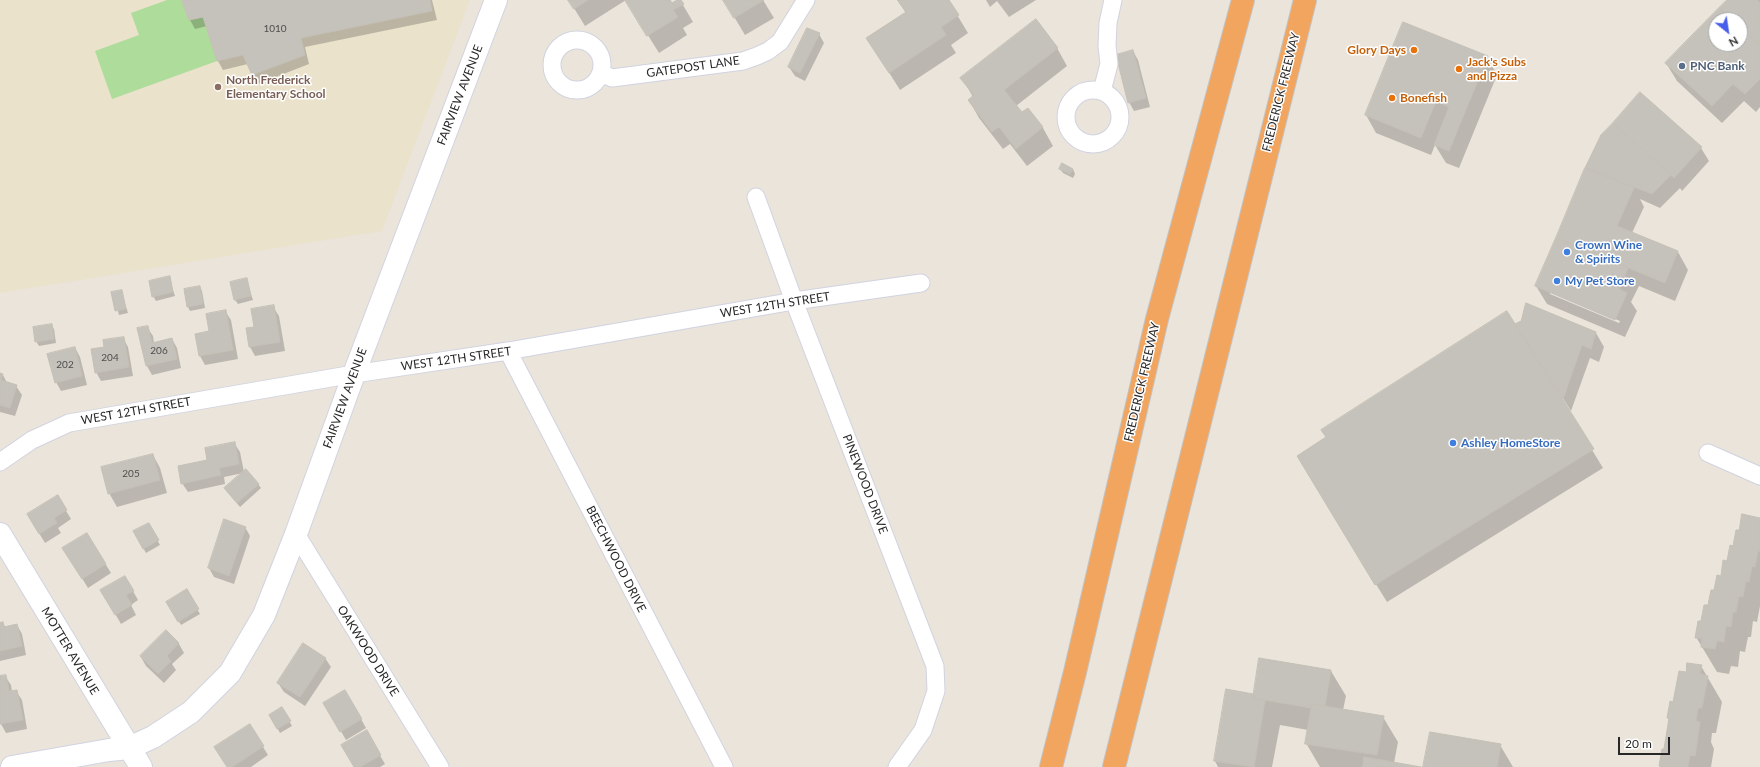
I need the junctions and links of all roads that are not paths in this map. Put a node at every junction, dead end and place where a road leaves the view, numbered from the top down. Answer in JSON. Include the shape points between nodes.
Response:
{"nodes":[{"id":1,"x":496,"y":0,"type":"edge"},
{"id":2,"x":806,"y":0,"type":"edge"},
{"id":3,"x":1113,"y":0,"type":"edge"},
{"id":4,"x":1242,"y":0,"type":"edge"},
{"id":5,"x":1305,"y":0,"type":"edge"},
{"id":6,"x":1310,"y":0,"type":"edge"},
{"id":7,"x":1293,"y":43,"type":"junction"},
{"id":8,"x":601,"y":74,"type":"dead end"},
{"id":9,"x":1102,"y":92,"type":"dead end"},
{"id":10,"x":756,"y":197,"type":"dead end"},
{"id":11,"x":921,"y":283,"type":"dead end"},
{"id":12,"x":794,"y":301,"type":"junction"},
{"id":13,"x":508,"y":351,"type":"junction"},
{"id":14,"x":354,"y":374,"type":"junction"},
{"id":15,"x":1708,"y":453,"type":"dead end"},
{"id":16,"x":0,"y":462,"type":"edge"},
{"id":17,"x":1760,"y":476,"type":"edge"},
{"id":18,"x":0,"y":534,"type":"edge"},
{"id":19,"x":296,"y":534,"type":"junction"},
{"id":20,"x":129,"y":748,"type":"junction"},
{"id":21,"x":12,"y":767,"type":"edge"},
{"id":22,"x":141,"y":767,"type":"edge"},
{"id":23,"x":440,"y":767,"type":"edge"},
{"id":24,"x":724,"y":767,"type":"edge"},
{"id":25,"x":896,"y":767,"type":"edge"},
{"id":26,"x":1051,"y":767,"type":"edge"},
{"id":27,"x":1114,"y":767,"type":"edge"}],
"edges":[{"from":1,"to":14,"type":"street","name":"FAIRVIEW AVENUE"},
{"from":2,"to":8,"type":"street","name":"GATEPOST LANE","via":[[780,42],[768,52],[744,61],[612,78]]},
{"from":3,"to":9,"type":"street","via":[[1108,23],[1109,64]]},
{"from":4,"to":26,"type":"highway","name":"FREDERICK FREEWAY","via":[[1157,319]]},
{"from":5,"to":7,"type":"highway","name":"FREDERICK FREEWAY"},
{"from":6,"to":7,"type":"highway"},
{"from":7,"to":27,"type":"highway","name":"FREDERICK FREEWAY"},
{"from":10,"to":12,"type":"street","name":"PINEWOOD DRIVE"},
{"from":11,"to":12,"type":"street","name":"WEST 12TH STREET"},
{"from":12,"to":13,"type":"street","name":"WEST 12TH STREET"},
{"from":12,"to":25,"type":"street","name":"PINEWOOD DRIVE","via":[[935,666],[936,691],[923,730]]},
{"from":13,"to":14,"type":"street","name":"WEST 12TH STREET"},
{"from":13,"to":24,"type":"street","name":"BEECHWOOD DRIVE"},
{"from":14,"to":16,"type":"street","name":"WEST 12TH STREET","via":[[69,422],[32,440]]},
{"from":14,"to":19,"type":"street","name":"FAIRVIEW AVENUE"},
{"from":15,"to":17,"type":"street"},
{"from":18,"to":20,"type":"street","name":"MOTTER AVENUE"},
{"from":19,"to":20,"type":"street","name":"FAIRVIEW AVENUE","via":[[264,615],[230,673],[191,712],[153,737]]},
{"from":19,"to":23,"type":"street","name":"OAKWOOD DRIVE"},
{"from":20,"to":21,"type":"street","name":"FAIRVIEW AVENUE"},
{"from":20,"to":22,"type":"street","name":"MOTTER AVENUE"}]}
